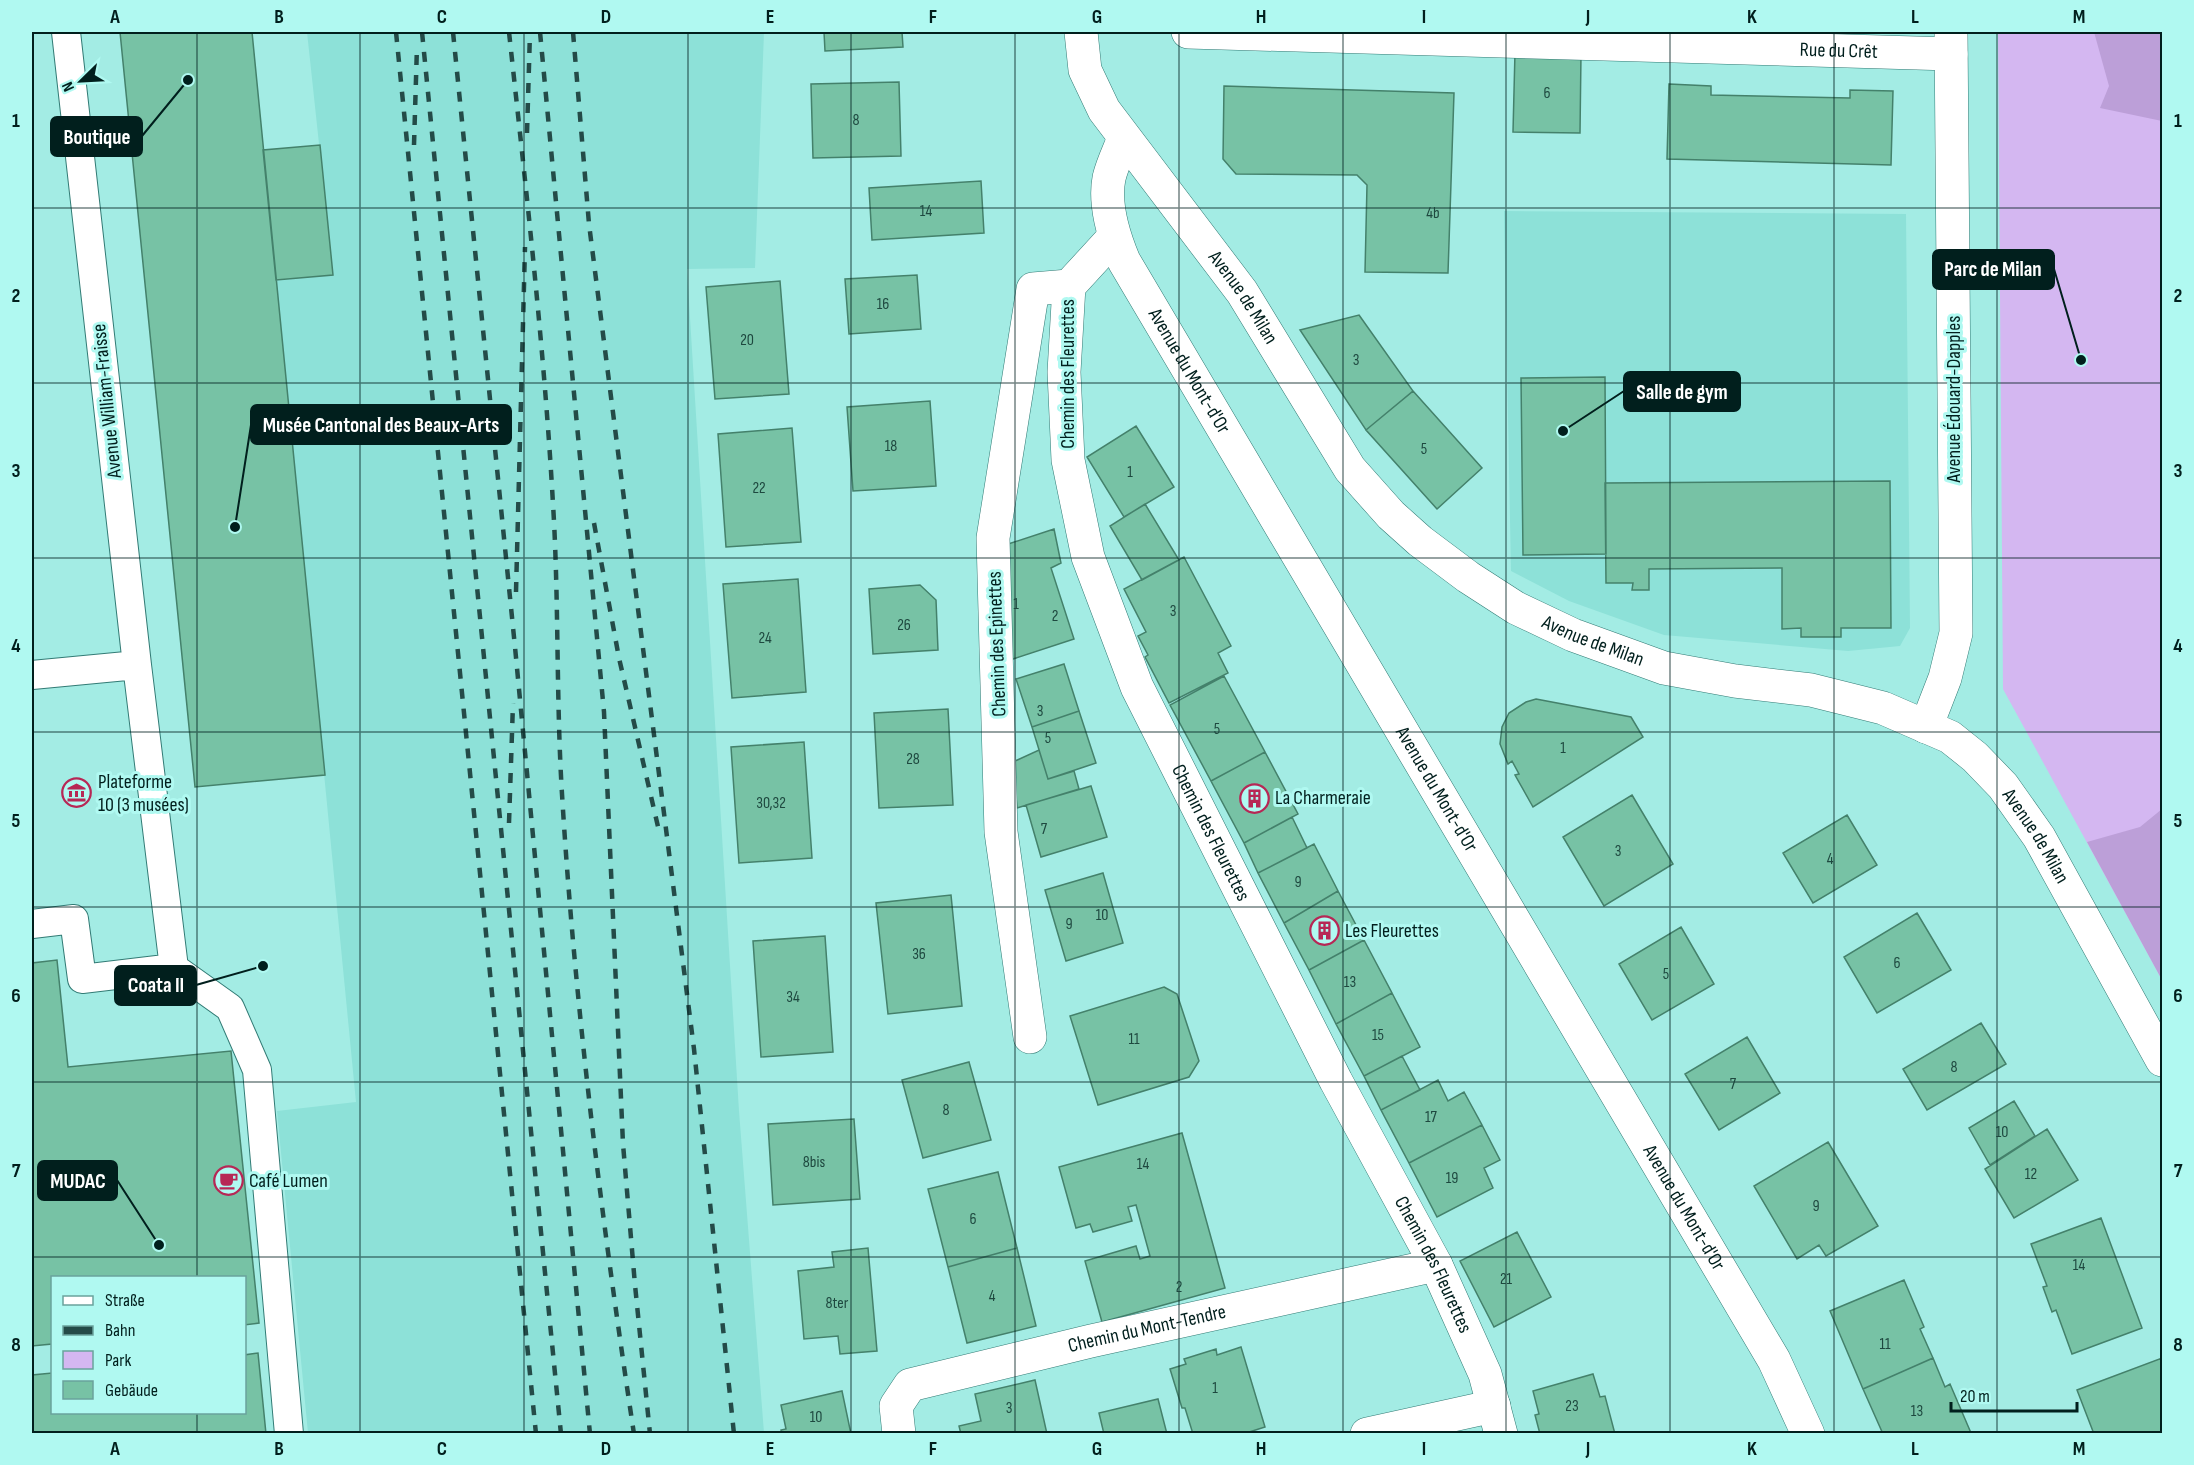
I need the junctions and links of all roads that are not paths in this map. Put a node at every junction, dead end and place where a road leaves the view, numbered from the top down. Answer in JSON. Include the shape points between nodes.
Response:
{"nodes":[{"id":1,"x":66,"y":32,"type":"edge"},
{"id":2,"x":1081,"y":32,"type":"edge"},
{"id":3,"x":1188,"y":32,"type":"edge"},
{"id":4,"x":1951,"y":43,"type":"edge"},
{"id":5,"x":1124,"y":138,"type":"junction"},
{"id":6,"x":1114,"y":237,"type":"junction"},
{"id":7,"x":1069,"y":286,"type":"junction"},
{"id":8,"x":137,"y":665,"type":"junction"},
{"id":9,"x":32,"y":675,"type":"edge"},
{"id":10,"x":1926,"y":726,"type":"junction"},
{"id":11,"x":32,"y":924,"type":"edge"},
{"id":12,"x":174,"y":968,"type":"junction"},
{"id":13,"x":1030,"y":1037,"type":"dead end"},
{"id":14,"x":2163,"y":1060,"type":"edge"},
{"id":15,"x":1436,"y":1265,"type":"junction"},
{"id":16,"x":1497,"y":1420,"type":"edge"},
{"id":17,"x":289,"y":1434,"type":"edge"},
{"id":18,"x":899,"y":1434,"type":"edge"},
{"id":19,"x":1367,"y":1434,"type":"edge"},
{"id":20,"x":1808,"y":1434,"type":"edge"}],
"edges":[{"from":1,"to":8,"type":"street","name":"Avenue William-Fraisse"},
{"from":2,"to":5,"type":"street","name":"Avenue de Milan","via":[[1084,70]]},
{"from":3,"to":4,"type":"street","name":"Rue du Crêt"},
{"from":4,"to":10,"type":"street","name":"Avenue Édouard-Dapples","via":[[1956,633],[1945,678]]},
{"from":5,"to":6,"type":"street","name":"Avenue du Mont-d'Or","via":[[1109,179]]},
{"from":5,"to":10,"type":"street","name":"Avenue de Milan","via":[[1242,292],[1350,469],[1420,542],[1516,608],[1573,635],[1664,668],[1812,690],[1883,708]]},
{"from":6,"to":7,"type":"street","name":"Chemin des Fleurettes"},
{"from":6,"to":20,"type":"street","name":"Avenue du Mont-d'Or","via":[[1158,321],[1774,1360]]},
{"from":7,"to":13,"type":"street","name":"Chemin des Epinettes","via":[[1033,289],[993,538],[1001,832]]},
{"from":7,"to":15,"type":"street","name":"Chemin des Fleurettes","via":[[1064,372],[1068,460],[1096,579],[1137,687],[1336,1081]]},
{"from":8,"to":9,"type":"street"},
{"from":8,"to":12,"type":"street","name":"Avenue William-Fraisse"},
{"from":10,"to":14,"type":"street","name":"Avenue de Milan","via":[[1950,737],[1975,757],[2003,786],[2040,837]]},
{"from":11,"to":12,"type":"street","via":[[74,919],[82,979]]},
{"from":12,"to":17,"type":"street","via":[[230,1008],[257,1070]]},
{"from":15,"to":16,"type":"street","name":"Chemin des Fleurettes","via":[[1485,1374]]},
{"from":15,"to":18,"type":"street","name":"Chemin du Mont-Tendre","via":[[910,1385],[896,1406]]},
{"from":16,"to":19,"type":"street","name":"Chemin des Fleurettes"}]}
